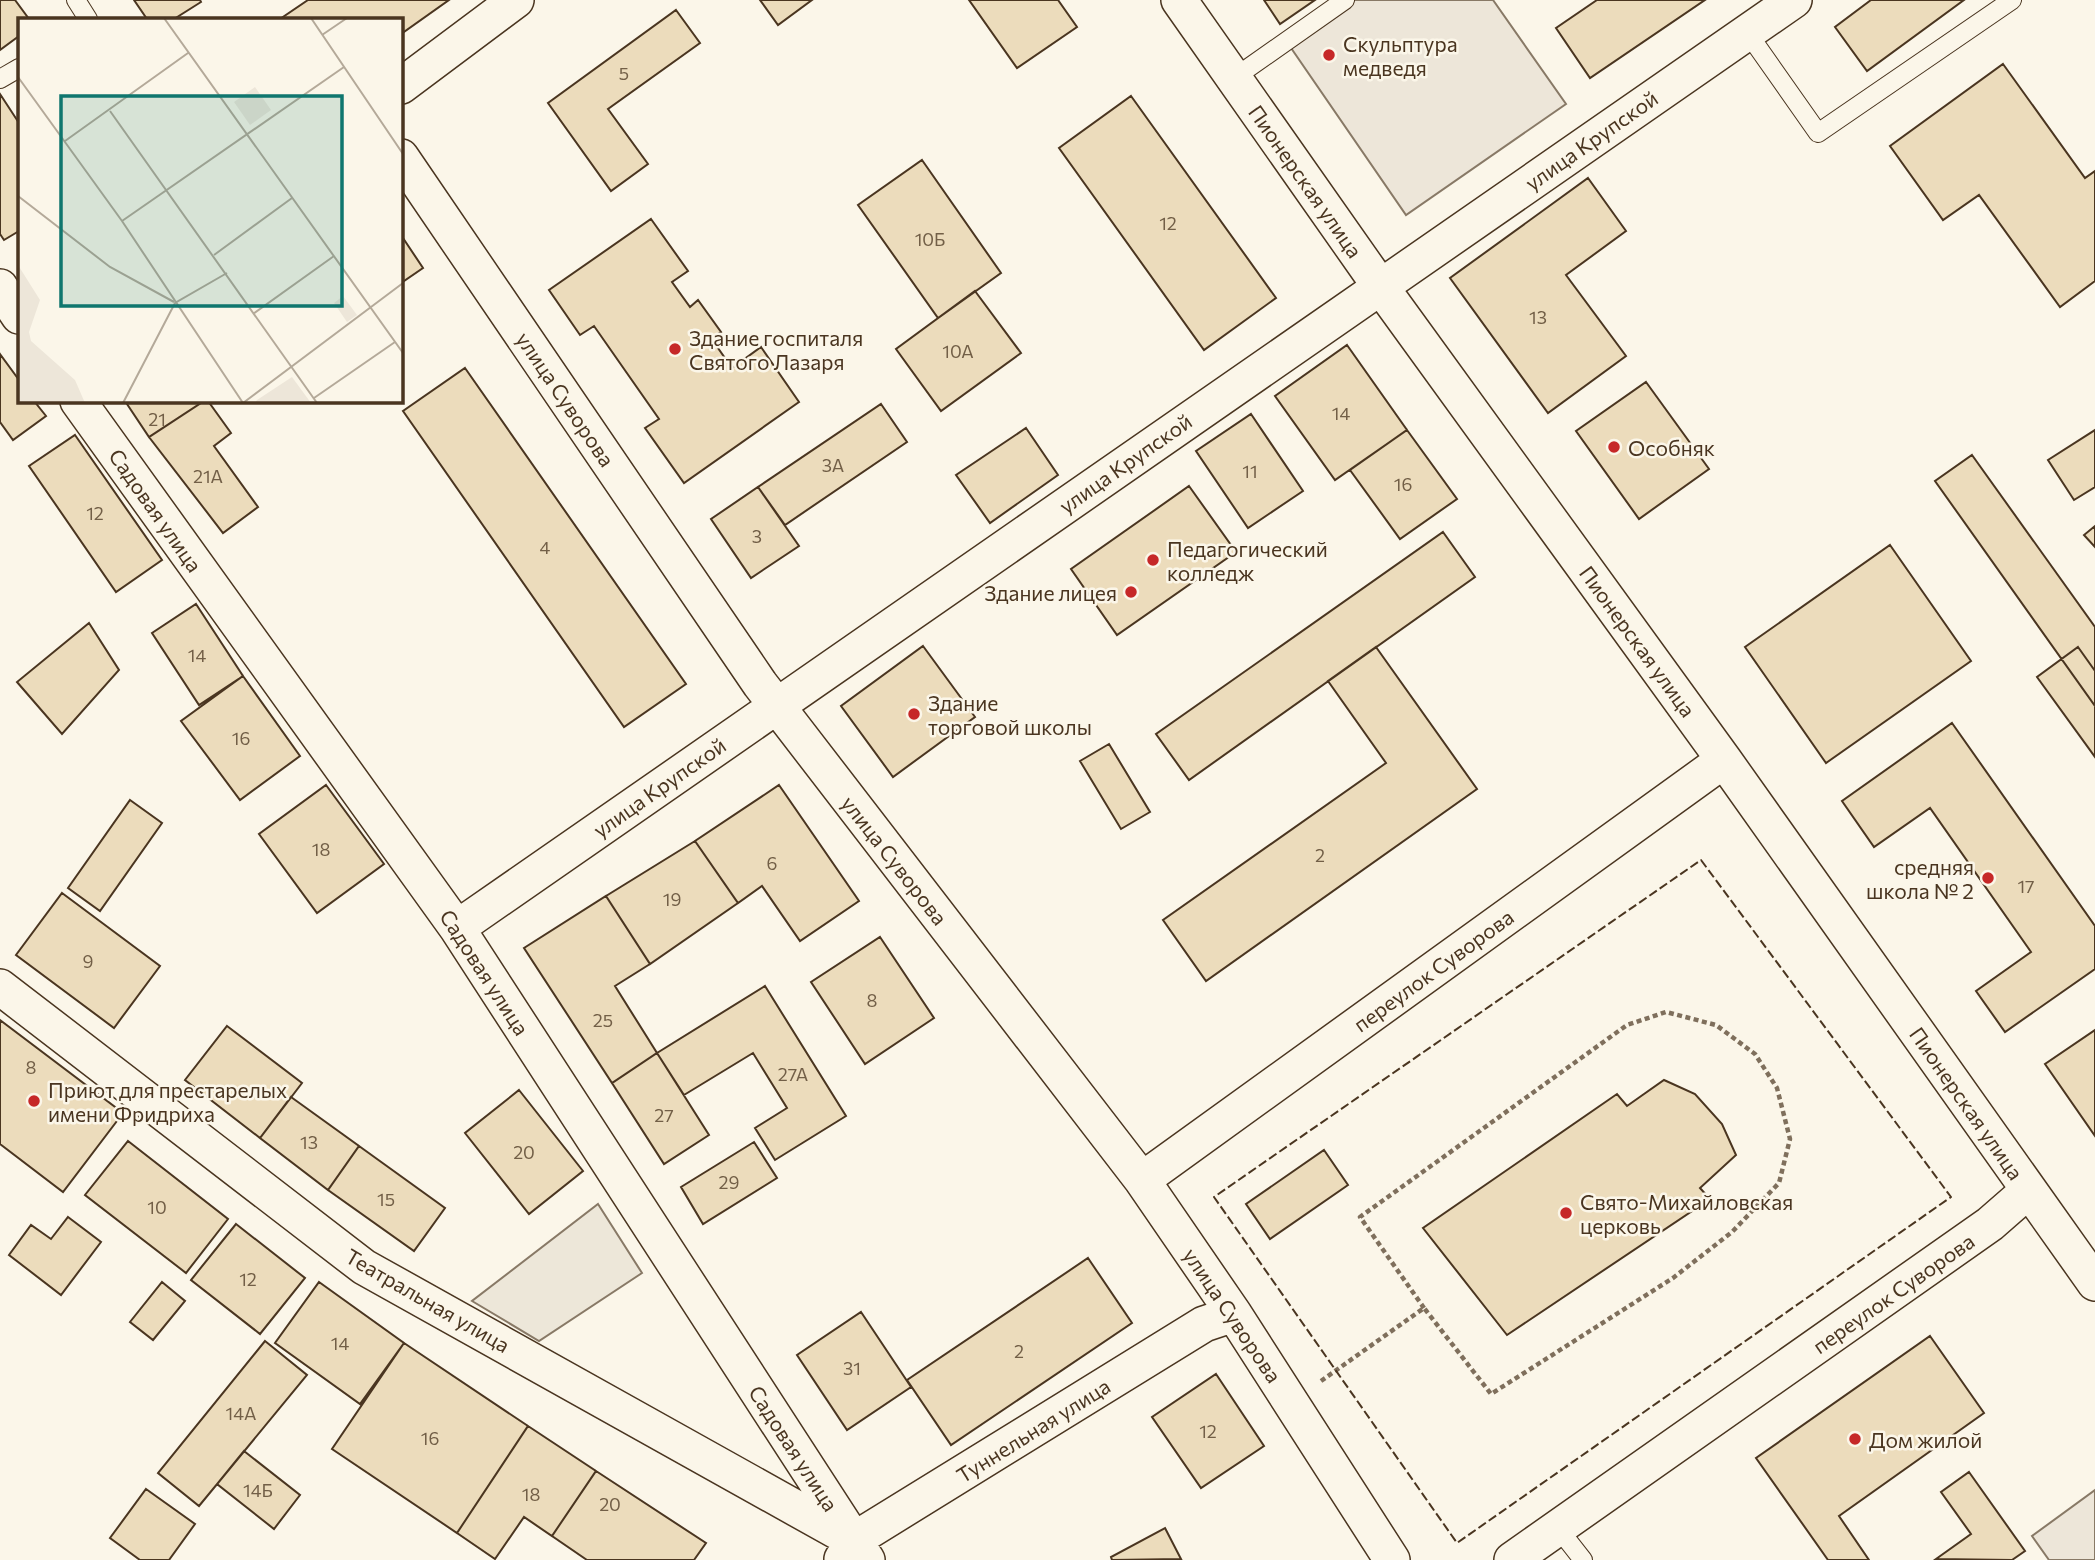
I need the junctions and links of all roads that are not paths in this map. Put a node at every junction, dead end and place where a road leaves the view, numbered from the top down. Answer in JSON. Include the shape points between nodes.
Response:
{"nodes":[{"id":1,"x":76,"y":0,"type":"edge"},
{"id":2,"x":516,"y":0,"type":"edge"},
{"id":3,"x":1179,"y":0,"type":"edge"},
{"id":4,"x":1345,"y":0,"type":"edge"},
{"id":5,"x":1794,"y":0,"type":"edge"},
{"id":6,"x":2012,"y":0,"type":"edge"},
{"id":7,"x":87,"y":18,"type":"edge"},
{"id":8,"x":1747,"y":33,"type":"junction"},
{"id":9,"x":18,"y":69,"type":"edge"},
{"id":10,"x":1234,"y":78,"type":"junction"},
{"id":11,"x":0,"y":79,"type":"edge"},
{"id":12,"x":402,"y":85,"type":"edge"},
{"id":13,"x":402,"y":158,"type":"edge"},
{"id":14,"x":1380,"y":285,"type":"junction"},
{"id":15,"x":0,"y":287,"type":"edge"},
{"id":16,"x":18,"y":314,"type":"edge"},
{"id":17,"x":79,"y":402,"type":"edge"},
{"id":18,"x":777,"y":705,"type":"junction"},
{"id":19,"x":1724,"y":760,"type":"junction"},
{"id":20,"x":457,"y":929,"type":"junction"},
{"id":21,"x":0,"y":987,"type":"edge"},
{"id":22,"x":1142,"y":1180,"type":"junction"},
{"id":23,"x":2029,"y":1190,"type":"junction"},
{"id":24,"x":2095,"y":1283,"type":"edge"},
{"id":25,"x":1234,"y":1314,"type":"junction"},
{"id":26,"x":1558,"y":1528,"type":"junction"},
{"id":27,"x":854,"y":1553,"type":"edge"},
{"id":28,"x":1392,"y":1560,"type":"edge"},
{"id":29,"x":1512,"y":1560,"type":"edge"},
{"id":30,"x":1583,"y":1560,"type":"edge"}],
"edges":[{"from":1,"to":7,"type":"lane"},
{"from":2,"to":12,"type":"street"},
{"from":3,"to":10,"type":"street","name":"Пионерская улица"},
{"from":4,"to":10,"type":"lane"},
{"from":5,"to":8,"type":"street","name":"улица Крупской"},
{"from":6,"to":8,"type":"lane","via":[[1818,133]]},
{"from":8,"to":14,"type":"street","name":"улица Крупской"},
{"from":9,"to":11,"type":"lane"},
{"from":10,"to":14,"type":"street","name":"Пионерская улица"},
{"from":13,"to":18,"type":"street","name":"улица Суворова"},
{"from":14,"to":18,"type":"street","name":"улица Крупской"},
{"from":14,"to":19,"type":"street","name":"Пионерская улица"},
{"from":15,"to":16,"type":"street"},
{"from":17,"to":20,"type":"street","name":"Садовая улица"},
{"from":18,"to":20,"type":"street","name":"улица Крупской"},
{"from":18,"to":22,"type":"street","name":"улица Суворова"},
{"from":19,"to":22,"type":"street","name":"переулок Суворова"},
{"from":19,"to":23,"type":"street","name":"Пионерская улица"},
{"from":20,"to":27,"type":"street","name":"Садовая улица"},
{"from":21,"to":27,"type":"street","name":"Театральная улица","via":[[364,1267]]},
{"from":22,"to":25,"type":"street","name":"улица Суворова"},
{"from":23,"to":24,"type":"street","name":"Пионерская улица"},
{"from":23,"to":26,"type":"street","name":"переулок Суворова","via":[[1990,1224]]},
{"from":25,"to":27,"type":"street","name":"Туннельная улица","via":[[1204,1324]]},
{"from":25,"to":28,"type":"street","name":"улица Суворова"},
{"from":26,"to":29,"type":"street","name":"переулок Суворова"},
{"from":26,"to":30,"type":"lane"}]}
